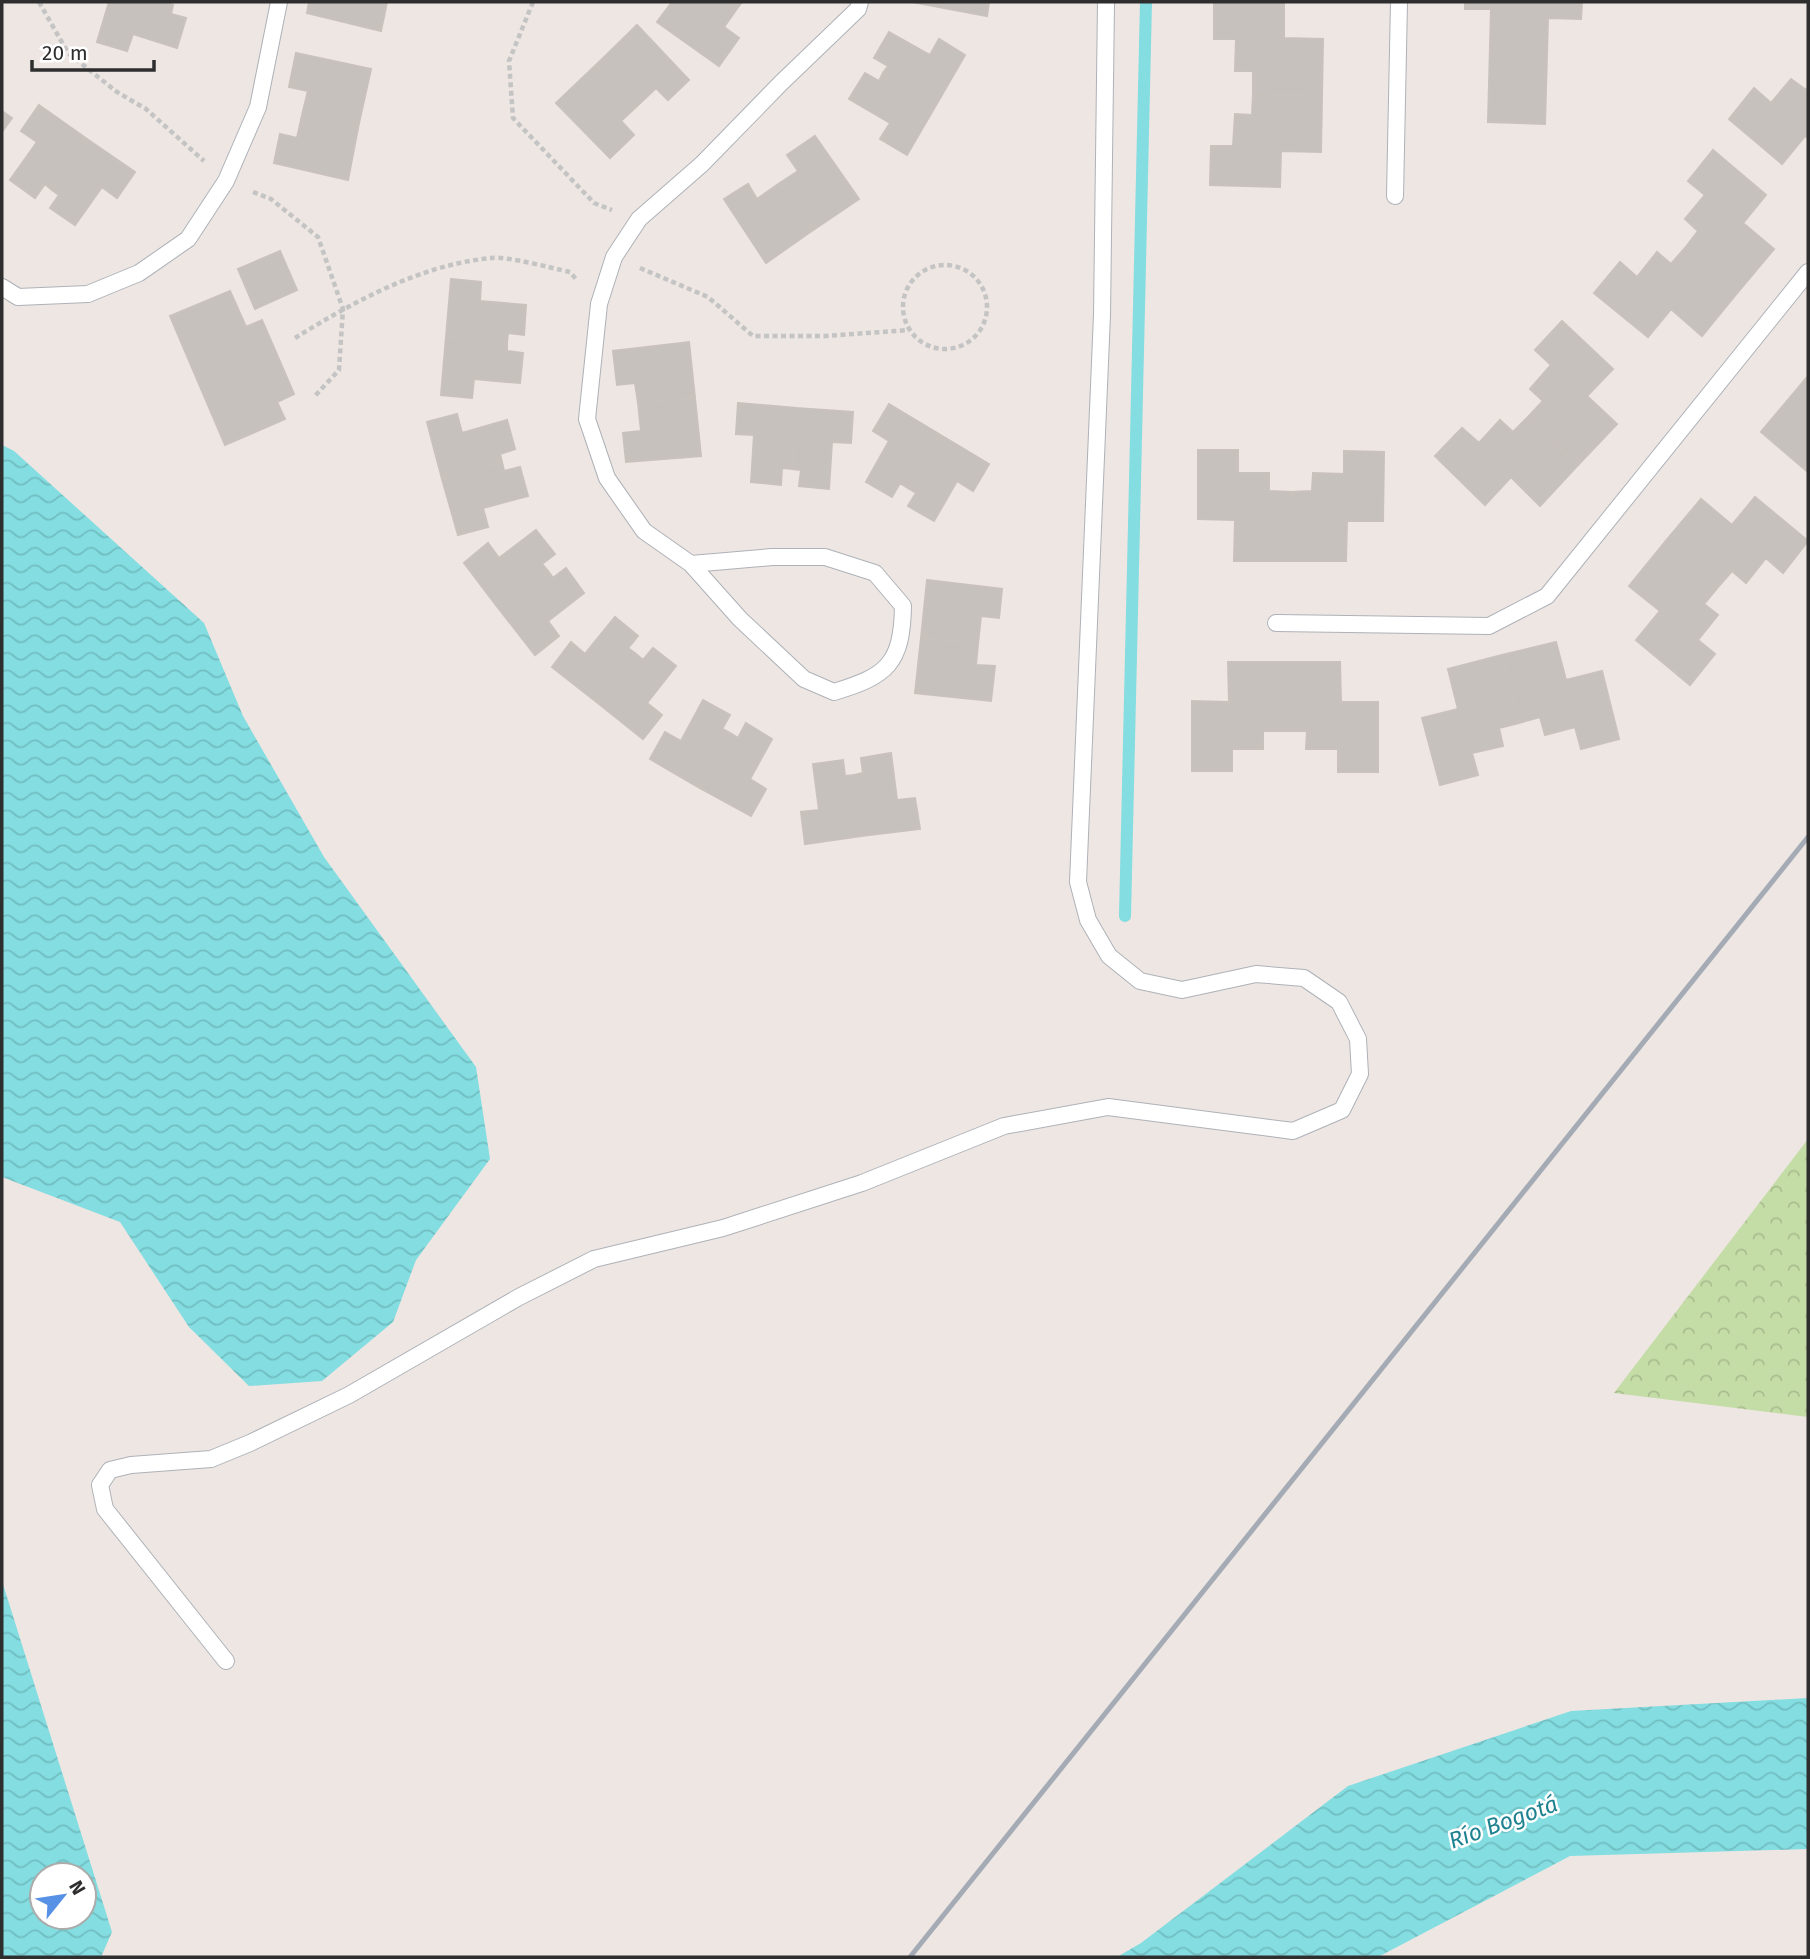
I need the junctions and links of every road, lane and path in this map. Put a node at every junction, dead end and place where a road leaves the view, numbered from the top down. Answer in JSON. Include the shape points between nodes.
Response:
{"nodes":[{"id":1,"x":279,"y":2,"type":"edge"},
{"id":2,"x":533,"y":2,"type":"edge"},
{"id":3,"x":860,"y":2,"type":"edge"},
{"id":4,"x":1106,"y":2,"type":"edge"},
{"id":5,"x":1399,"y":2,"type":"edge"},
{"id":6,"x":1395,"y":196,"type":"dead end"},
{"id":7,"x":639,"y":219,"type":"junction"},
{"id":8,"x":614,"y":257,"type":"junction"},
{"id":9,"x":1808,"y":272,"type":"edge"},
{"id":10,"x":2,"y":287,"type":"edge"},
{"id":11,"x":599,"y":304,"type":"junction"},
{"id":12,"x":909,"y":330,"type":"junction"},
{"id":13,"x":295,"y":338,"type":"dead end"},
{"id":14,"x":691,"y":564,"type":"junction"},
{"id":15,"x":1276,"y":623,"type":"dead end"},
{"id":16,"x":226,"y":1661,"type":"dead end"}],
"edges":[{"from":1,"to":10,"type":"lane","via":[[258,107],[226,181],[188,239],[139,273],[88,294],[18,297]]},
{"from":2,"to":7,"type":"path","via":[[509,61],[513,118],[594,203]]},
{"from":3,"to":7,"type":"lane","via":[[702,164]]},
{"from":4,"to":16,"type":"lane","via":[[1102,315],[1078,882],[1088,920],[1109,956],[1140,981],[1182,990],[1256,974],[1304,978],[1339,1002],[1358,1039],[1360,1074],[1342,1110],[1293,1131],[1108,1107],[1004,1126],[862,1183],[723,1228],[594,1259],[349,1395],[211,1459],[110,1470],[100,1485],[106,1509]]},
{"from":5,"to":6,"type":"lane"},
{"from":7,"to":8,"type":"lane"},
{"from":8,"to":11,"type":"lane"},
{"from":8,"to":12,"type":"path","via":[[708,297],[752,336]]},
{"from":9,"to":15,"type":"lane","via":[[1547,596],[1489,626]]},
{"from":11,"to":13,"type":"path","via":[[570,272],[494,257],[418,274],[343,309]]},
{"from":11,"to":14,"type":"lane","via":[[587,419],[607,478],[644,531]]},
{"from":12,"to":12,"type":"path","via":[[932,347],[961,346],[974,338],[987,313],[982,286],[963,268],[938,264],[926,268],[915,275],[902,301]]},
{"from":14,"to":14,"type":"lane","via":[[740,619],[804,679],[834,692],[865,682],[891,664],[903,632],[903,606],[876,573],[825,557]]}]}
